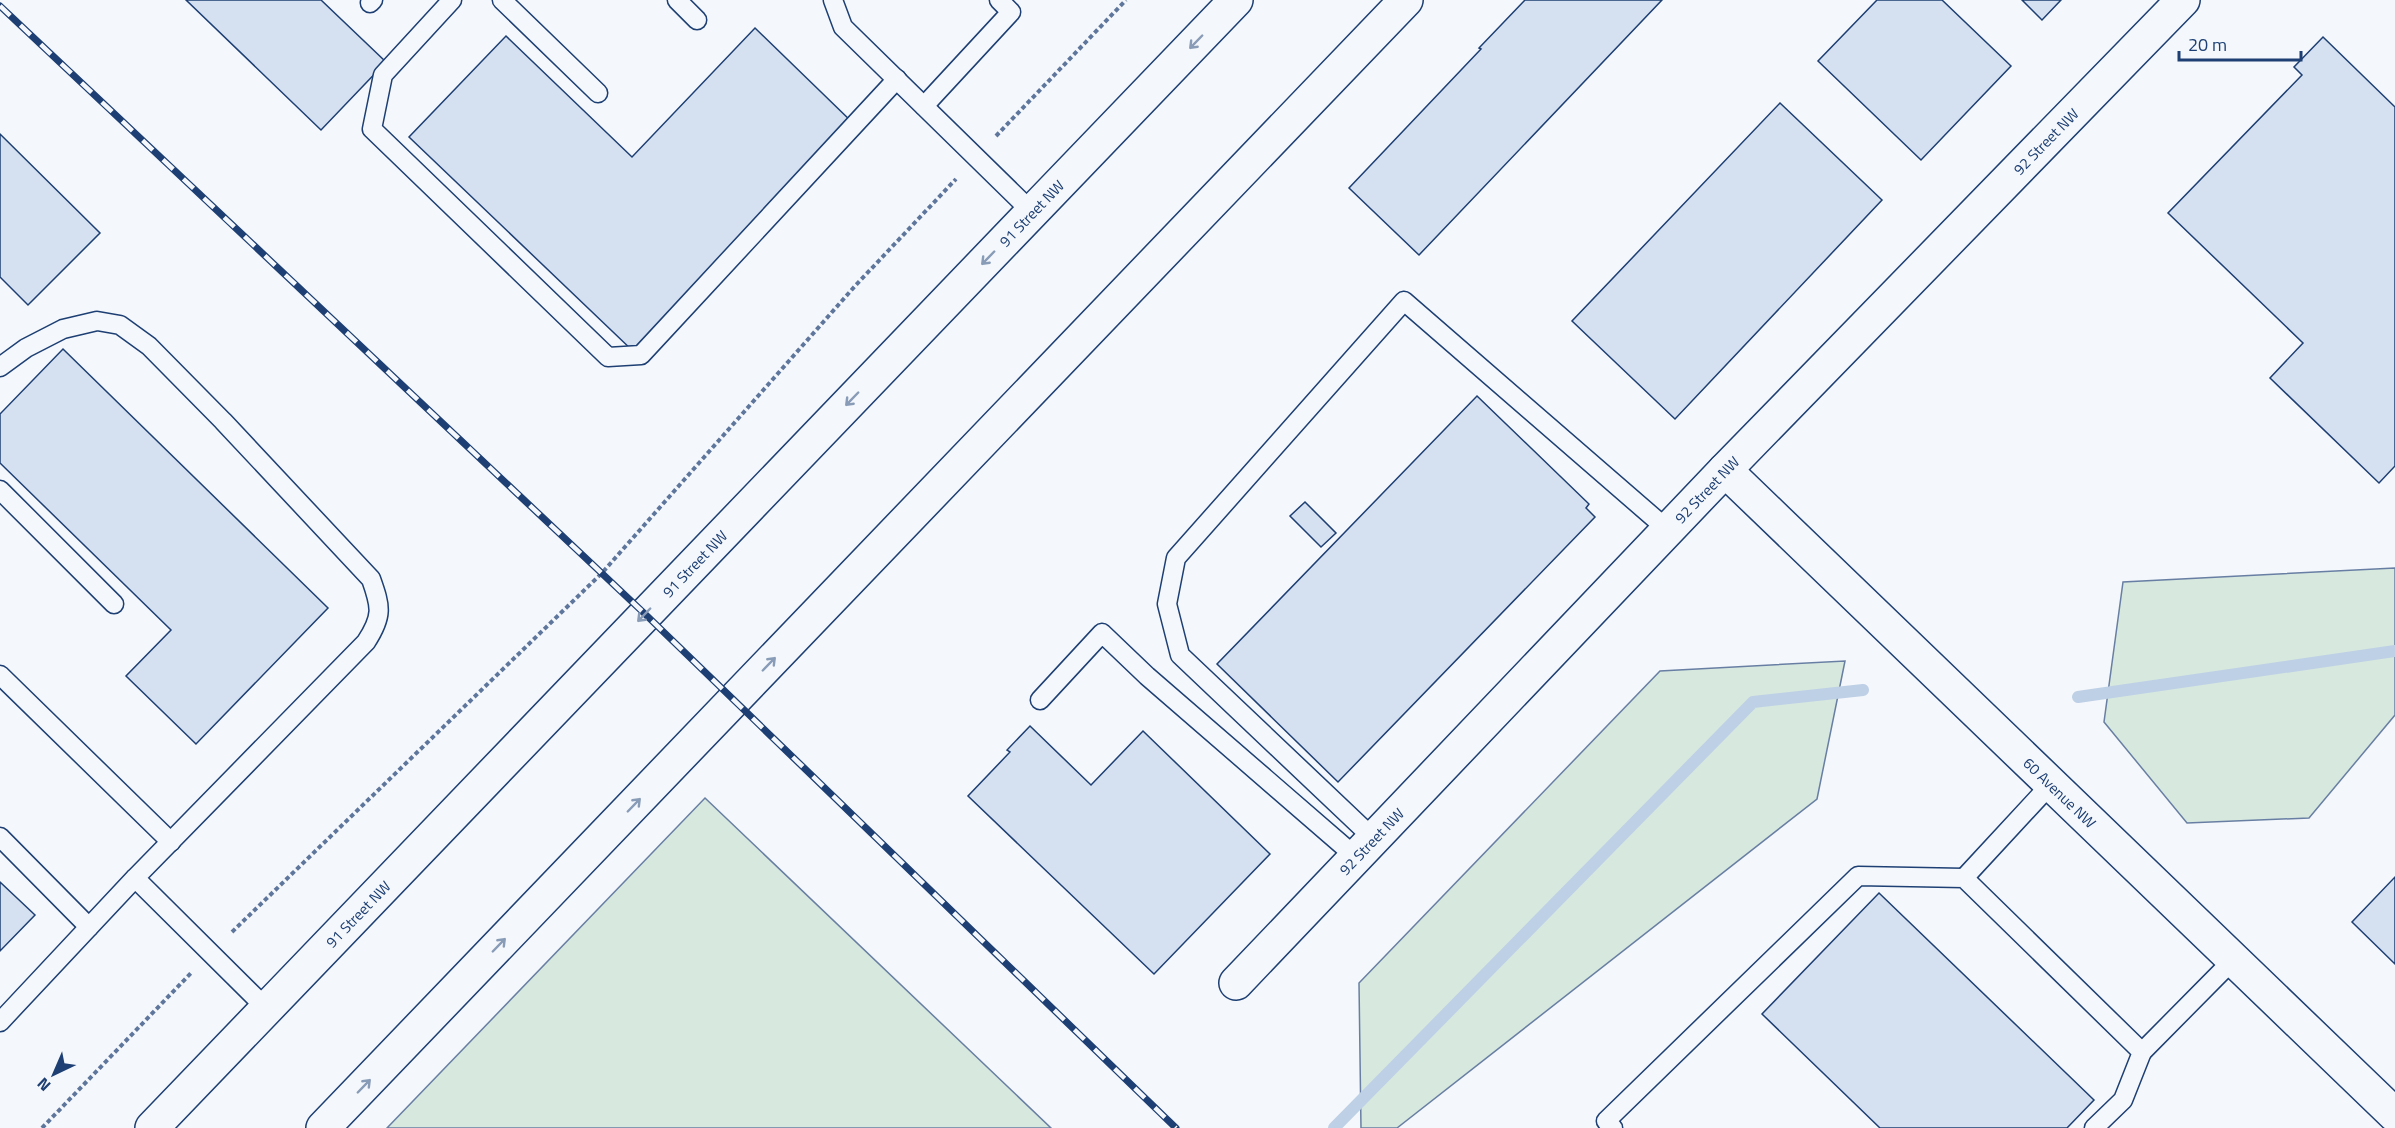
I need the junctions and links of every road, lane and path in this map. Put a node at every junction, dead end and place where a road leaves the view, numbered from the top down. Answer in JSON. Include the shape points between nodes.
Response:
{"nodes":[{"id":1,"x":453,"y":0,"type":"edge"},
{"id":2,"x":502,"y":0,"type":"edge"},
{"id":3,"x":677,"y":0,"type":"edge"},
{"id":4,"x":833,"y":0,"type":"edge"},
{"id":5,"x":1126,"y":0,"type":"edge"},
{"id":6,"x":1236,"y":0,"type":"edge"},
{"id":7,"x":1406,"y":0,"type":"edge"},
{"id":8,"x":2183,"y":0,"type":"edge"},
{"id":9,"x":1011,"y":4,"type":"edge"},
{"id":10,"x":697,"y":20,"type":"dead end"},
{"id":11,"x":897,"y":79,"type":"junction"},
{"id":12,"x":598,"y":93,"type":"dead end"},
{"id":13,"x":924,"y":106,"type":"junction"},
{"id":14,"x":976,"y":157,"type":"junction"},
{"id":15,"x":1032,"y":212,"type":"junction"},
{"id":16,"x":0,"y":367,"type":"edge"},
{"id":17,"x":1725,"y":470,"type":"junction"},
{"id":18,"x":0,"y":490,"type":"edge"},
{"id":19,"x":1668,"y":530,"type":"junction"},
{"id":20,"x":114,"y":604,"type":"dead end"},
{"id":21,"x":0,"y":675,"type":"edge"},
{"id":22,"x":1040,"y":700,"type":"dead end"},
{"id":23,"x":2051,"y":784,"type":"junction"},
{"id":24,"x":0,"y":837,"type":"edge"},
{"id":25,"x":171,"y":842,"type":"junction"},
{"id":26,"x":1365,"y":848,"type":"junction"},
{"id":27,"x":135,"y":878,"type":"junction"},
{"id":28,"x":1964,"y":878,"type":"junction"},
{"id":29,"x":88,"y":927,"type":"junction"},
{"id":30,"x":211,"y":953,"type":"junction"},
{"id":31,"x":2233,"y":960,"type":"junction"},
{"id":32,"x":1236,"y":983,"type":"dead end"},
{"id":33,"x":267,"y":1008,"type":"junction"},
{"id":34,"x":0,"y":1022,"type":"edge"},
{"id":35,"x":2142,"y":1052,"type":"junction"},
{"id":36,"x":2395,"y":1116,"type":"edge"},
{"id":37,"x":42,"y":1128,"type":"edge"},
{"id":38,"x":152,"y":1128,"type":"edge"},
{"id":39,"x":323,"y":1128,"type":"edge"},
{"id":40,"x":1613,"y":1128,"type":"edge"},
{"id":41,"x":2094,"y":1128,"type":"edge"}],
"edges":[{"from":1,"to":11,"type":"lane","via":[[383,75],[372,129],[608,357],[641,355]]},
{"from":2,"to":12,"type":"lane"},
{"from":3,"to":10,"type":"lane"},
{"from":4,"to":11,"type":"lane","via":[[843,27]]},
{"from":5,"to":14,"type":"path"},
{"from":6,"to":15,"type":"main road","name":"91 Street NW","one_way":true},
{"from":39,"to":7,"type":"main road","one_way":true},
{"from":8,"to":17,"type":"main road","name":"92 Street NW"},
{"from":9,"to":13,"type":"lane"},
{"from":11,"to":13,"type":"lane"},
{"from":13,"to":14,"type":"lane"},
{"from":14,"to":15,"type":"lane"},
{"from":14,"to":30,"type":"path","via":[[855,286],[602,573]]},
{"from":15,"to":33,"type":"main road","name":"91 Street NW","one_way":true},
{"from":16,"to":25,"type":"lane","via":[[63,329],[97,321],[120,325],[149,346],[231,429],[371,579],[379,601],[378,625],[366,642]]},
{"from":17,"to":19,"type":"main road","name":"92 Street NW"},
{"from":17,"to":23,"type":"main road","name":"60 Avenue NW"},
{"from":18,"to":20,"type":"lane"},
{"from":19,"to":26,"type":"main road","name":"92 Street NW"},
{"from":19,"to":26,"type":"lane","via":[[1404,301],[1176,558],[1167,604],[1180,655]]},
{"from":21,"to":25,"type":"lane"},
{"from":22,"to":26,"type":"lane","via":[[1102,633],[1148,676]]},
{"from":23,"to":28,"type":"lane"},
{"from":23,"to":31,"type":"main road","name":"60 Avenue NW"},
{"from":24,"to":29,"type":"lane"},
{"from":25,"to":27,"type":"lane"},
{"from":26,"to":32,"type":"main road","name":"92 Street NW"},
{"from":27,"to":29,"type":"lane"},
{"from":27,"to":30,"type":"lane"},
{"from":28,"to":35,"type":"lane"},
{"from":28,"to":40,"type":"lane","via":[[1858,876],[1606,1121]]},
{"from":29,"to":34,"type":"lane"},
{"from":30,"to":33,"type":"lane"},
{"from":30,"to":37,"type":"path"},
{"from":31,"to":35,"type":"lane"},
{"from":31,"to":36,"type":"main road","name":"60 Avenue NW"},
{"from":33,"to":38,"type":"main road","name":"91 Street NW"},
{"from":35,"to":41,"type":"lane","via":[[2122,1100]]}]}
